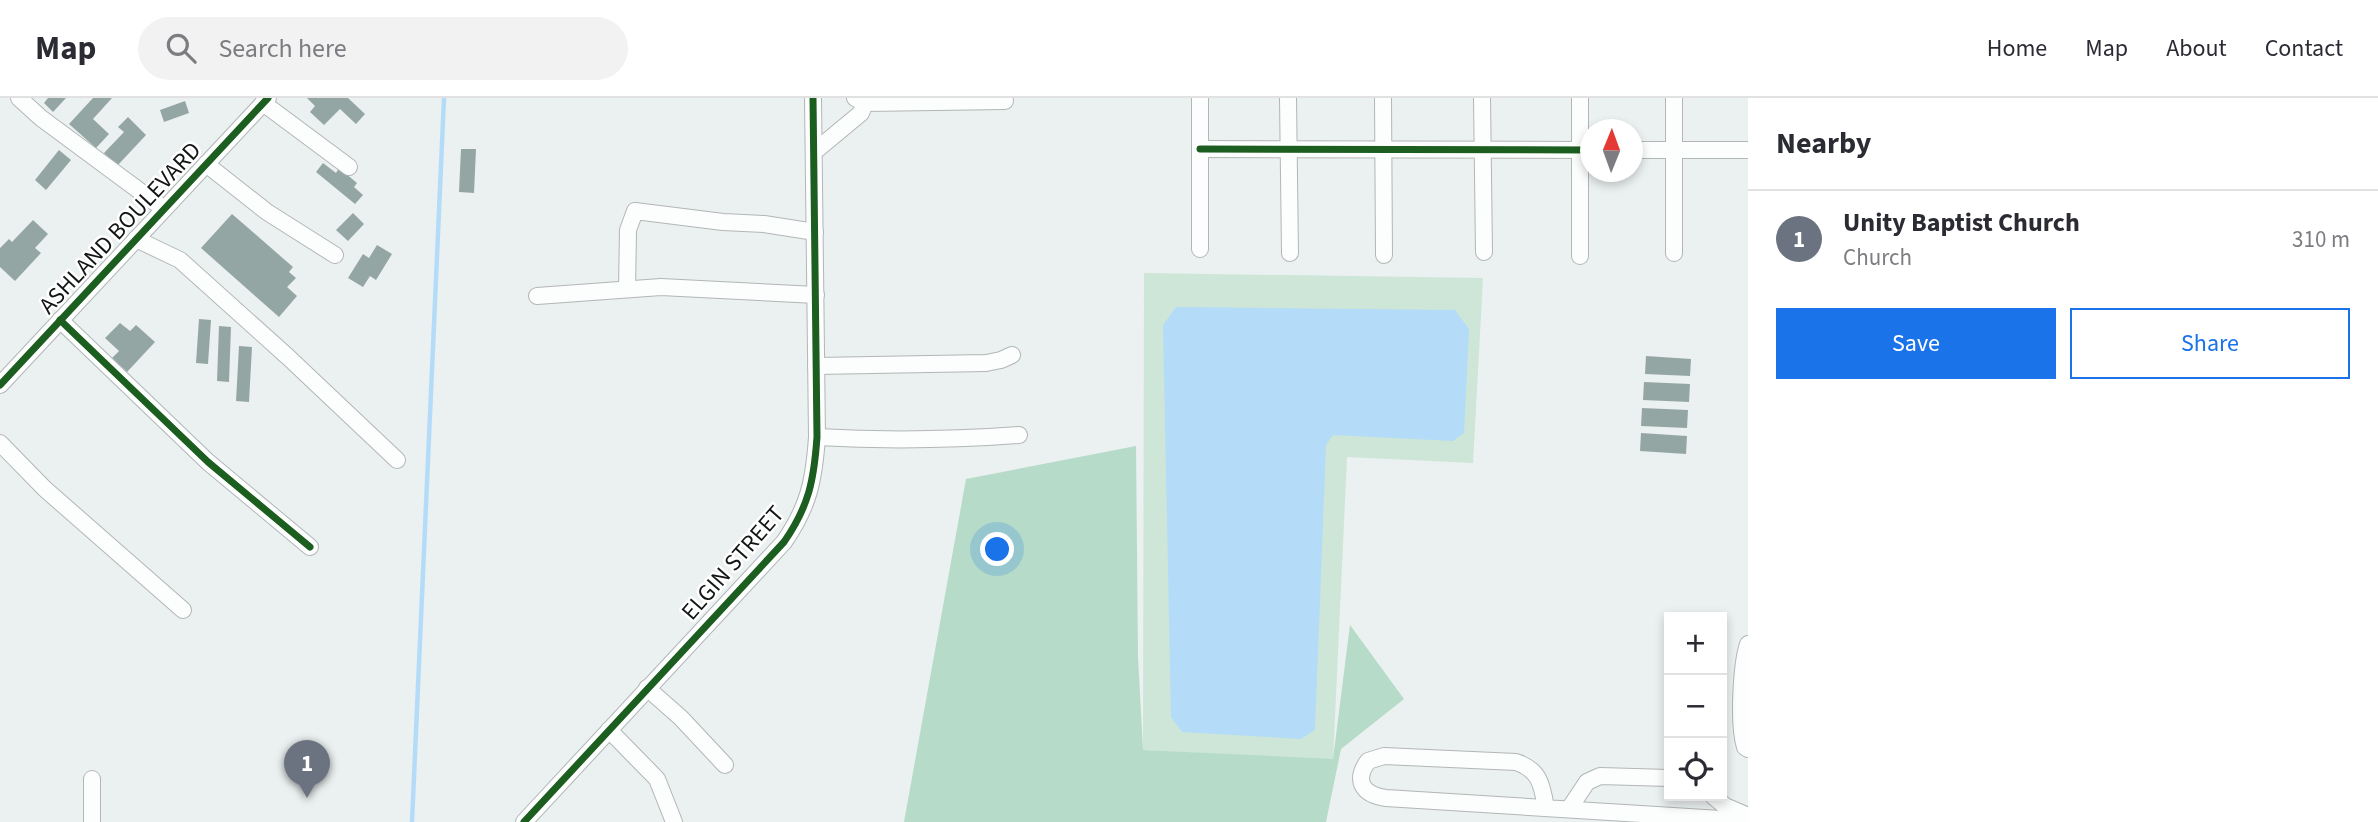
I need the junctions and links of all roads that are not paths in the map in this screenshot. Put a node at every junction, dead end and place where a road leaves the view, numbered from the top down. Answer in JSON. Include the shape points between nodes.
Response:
{"nodes":[{"id":1,"x":19,"y":98,"type":"edge"},
{"id":2,"x":813,"y":98,"type":"edge"},
{"id":3,"x":1200,"y":98,"type":"edge"},
{"id":4,"x":1288,"y":98,"type":"edge"},
{"id":5,"x":1383,"y":98,"type":"edge"},
{"id":6,"x":1482,"y":98,"type":"edge"},
{"id":7,"x":1580,"y":98,"type":"edge"},
{"id":8,"x":1674,"y":98,"type":"edge"},
{"id":9,"x":860,"y":100,"type":"edge"},
{"id":10,"x":1005,"y":101,"type":"dead end"},
{"id":11,"x":258,"y":102,"type":"edge"},
{"id":12,"x":1582,"y":119,"type":"edge"},
{"id":13,"x":1200,"y":149,"type":"junction"},
{"id":14,"x":1289,"y":149,"type":"junction"},
{"id":15,"x":1383,"y":150,"type":"junction"},
{"id":16,"x":1483,"y":150,"type":"junction"},
{"id":17,"x":1580,"y":150,"type":"edge"},
{"id":18,"x":1643,"y":150,"type":"edge"},
{"id":19,"x":1674,"y":150,"type":"junction"},
{"id":20,"x":1748,"y":150,"type":"edge"},
{"id":21,"x":814,"y":152,"type":"junction"},
{"id":22,"x":206,"y":164,"type":"junction"},
{"id":23,"x":349,"y":167,"type":"dead end"},
{"id":24,"x":1583,"y":182,"type":"edge"},
{"id":25,"x":164,"y":209,"type":"junction"},
{"id":26,"x":815,"y":232,"type":"junction"},
{"id":27,"x":136,"y":239,"type":"junction"},
{"id":28,"x":1200,"y":249,"type":"dead end"},
{"id":29,"x":1290,"y":253,"type":"dead end"},
{"id":30,"x":1484,"y":253,"type":"dead end"},
{"id":31,"x":1674,"y":253,"type":"dead end"},
{"id":32,"x":335,"y":255,"type":"dead end"},
{"id":33,"x":1384,"y":255,"type":"dead end"},
{"id":34,"x":1580,"y":256,"type":"dead end"},
{"id":35,"x":628,"y":289,"type":"junction"},
{"id":36,"x":816,"y":295,"type":"junction"},
{"id":37,"x":537,"y":296,"type":"dead end"},
{"id":38,"x":60,"y":320,"type":"junction"},
{"id":39,"x":1012,"y":355,"type":"dead end"},
{"id":40,"x":816,"y":366,"type":"junction"},
{"id":41,"x":0,"y":385,"type":"edge"},
{"id":42,"x":1019,"y":435,"type":"dead end"},
{"id":43,"x":817,"y":437,"type":"junction"},
{"id":44,"x":0,"y":443,"type":"edge"},
{"id":45,"x":397,"y":460,"type":"dead end"},
{"id":46,"x":310,"y":547,"type":"dead end"},
{"id":47,"x":183,"y":610,"type":"dead end"},
{"id":48,"x":1748,"y":644,"type":"edge"},
{"id":49,"x":648,"y":688,"type":"junction"},
{"id":50,"x":609,"y":730,"type":"junction"},
{"id":51,"x":1748,"y":749,"type":"edge"},
{"id":52,"x":725,"y":765,"type":"dead end"},
{"id":53,"x":1664,"y":778,"type":"edge"},
{"id":54,"x":92,"y":779,"type":"dead end"},
{"id":55,"x":1719,"y":801,"type":"edge"},
{"id":56,"x":1546,"y":808,"type":"junction"},
{"id":57,"x":1569,"y":809,"type":"junction"},
{"id":58,"x":1748,"y":817,"type":"edge"},
{"id":59,"x":92,"y":822,"type":"edge"},
{"id":60,"x":524,"y":822,"type":"edge"},
{"id":61,"x":674,"y":822,"type":"edge"}],
"edges":[{"from":1,"to":25,"type":"street"},
{"from":2,"to":21,"type":"street","name":"ELGIN STREET"},
{"from":3,"to":13,"type":"street"},
{"from":4,"to":14,"type":"street"},
{"from":5,"to":15,"type":"street"},
{"from":6,"to":16,"type":"street"},
{"from":7,"to":12,"type":"street"},
{"from":8,"to":19,"type":"street"},
{"from":9,"to":10,"type":"street"},
{"from":9,"to":21,"type":"street","via":[[861,113]]},
{"from":11,"to":22,"type":"street","name":"ASHLAND BOULEVARD"},
{"from":11,"to":23,"type":"street"},
{"from":13,"to":14,"type":"street"},
{"from":13,"to":28,"type":"street"},
{"from":14,"to":15,"type":"street"},
{"from":14,"to":29,"type":"street"},
{"from":15,"to":16,"type":"street"},
{"from":15,"to":33,"type":"street"},
{"from":16,"to":17,"type":"street"},
{"from":16,"to":30,"type":"street"},
{"from":18,"to":19,"type":"street"},
{"from":19,"to":20,"type":"street"},
{"from":19,"to":31,"type":"street"},
{"from":21,"to":26,"type":"street","name":"ELGIN STREET"},
{"from":22,"to":25,"type":"street","name":"ASHLAND BOULEVARD"},
{"from":22,"to":32,"type":"street","via":[[267,212]]},
{"from":24,"to":34,"type":"street"},
{"from":25,"to":27,"type":"street","name":"ASHLAND BOULEVARD"},
{"from":26,"to":35,"type":"street","via":[[635,211],[628,230]]},
{"from":26,"to":36,"type":"street","name":"ELGIN STREET"},
{"from":27,"to":38,"type":"street","name":"ASHLAND BOULEVARD"},
{"from":27,"to":45,"type":"street","via":[[180,260]]},
{"from":35,"to":36,"type":"street"},
{"from":35,"to":37,"type":"street"},
{"from":36,"to":40,"type":"street","name":"ELGIN STREET"},
{"from":38,"to":41,"type":"street","name":"ASHLAND BOULEVARD"},
{"from":38,"to":46,"type":"street","via":[[208,461]]},
{"from":39,"to":40,"type":"street","via":[[986,363]]},
{"from":40,"to":43,"type":"street","name":"ELGIN STREET"},
{"from":42,"to":43,"type":"street","via":[[879,441]]},
{"from":43,"to":49,"type":"street","name":"ELGIN STREET","via":[[808,498],[784,542]]},
{"from":44,"to":47,"type":"street","via":[[45,489]]},
{"from":48,"to":51,"type":"street","via":[[1741,719]]},
{"from":49,"to":50,"type":"street","name":"ELGIN STREET"},
{"from":49,"to":52,"type":"street"},
{"from":50,"to":60,"type":"street","name":"ELGIN STREET"},
{"from":50,"to":61,"type":"street","via":[[657,779]]},
{"from":53,"to":57,"type":"street","via":[[1600,776],[1587,782]]},
{"from":54,"to":59,"type":"street"},
{"from":55,"to":58,"type":"street"},
{"from":56,"to":56,"type":"street","via":[[1386,798],[1368,793],[1362,786],[1364,767],[1384,756],[1516,762],[1537,775]]},
{"from":56,"to":57,"type":"street"},
{"from":57,"to":58,"type":"street"}]}
